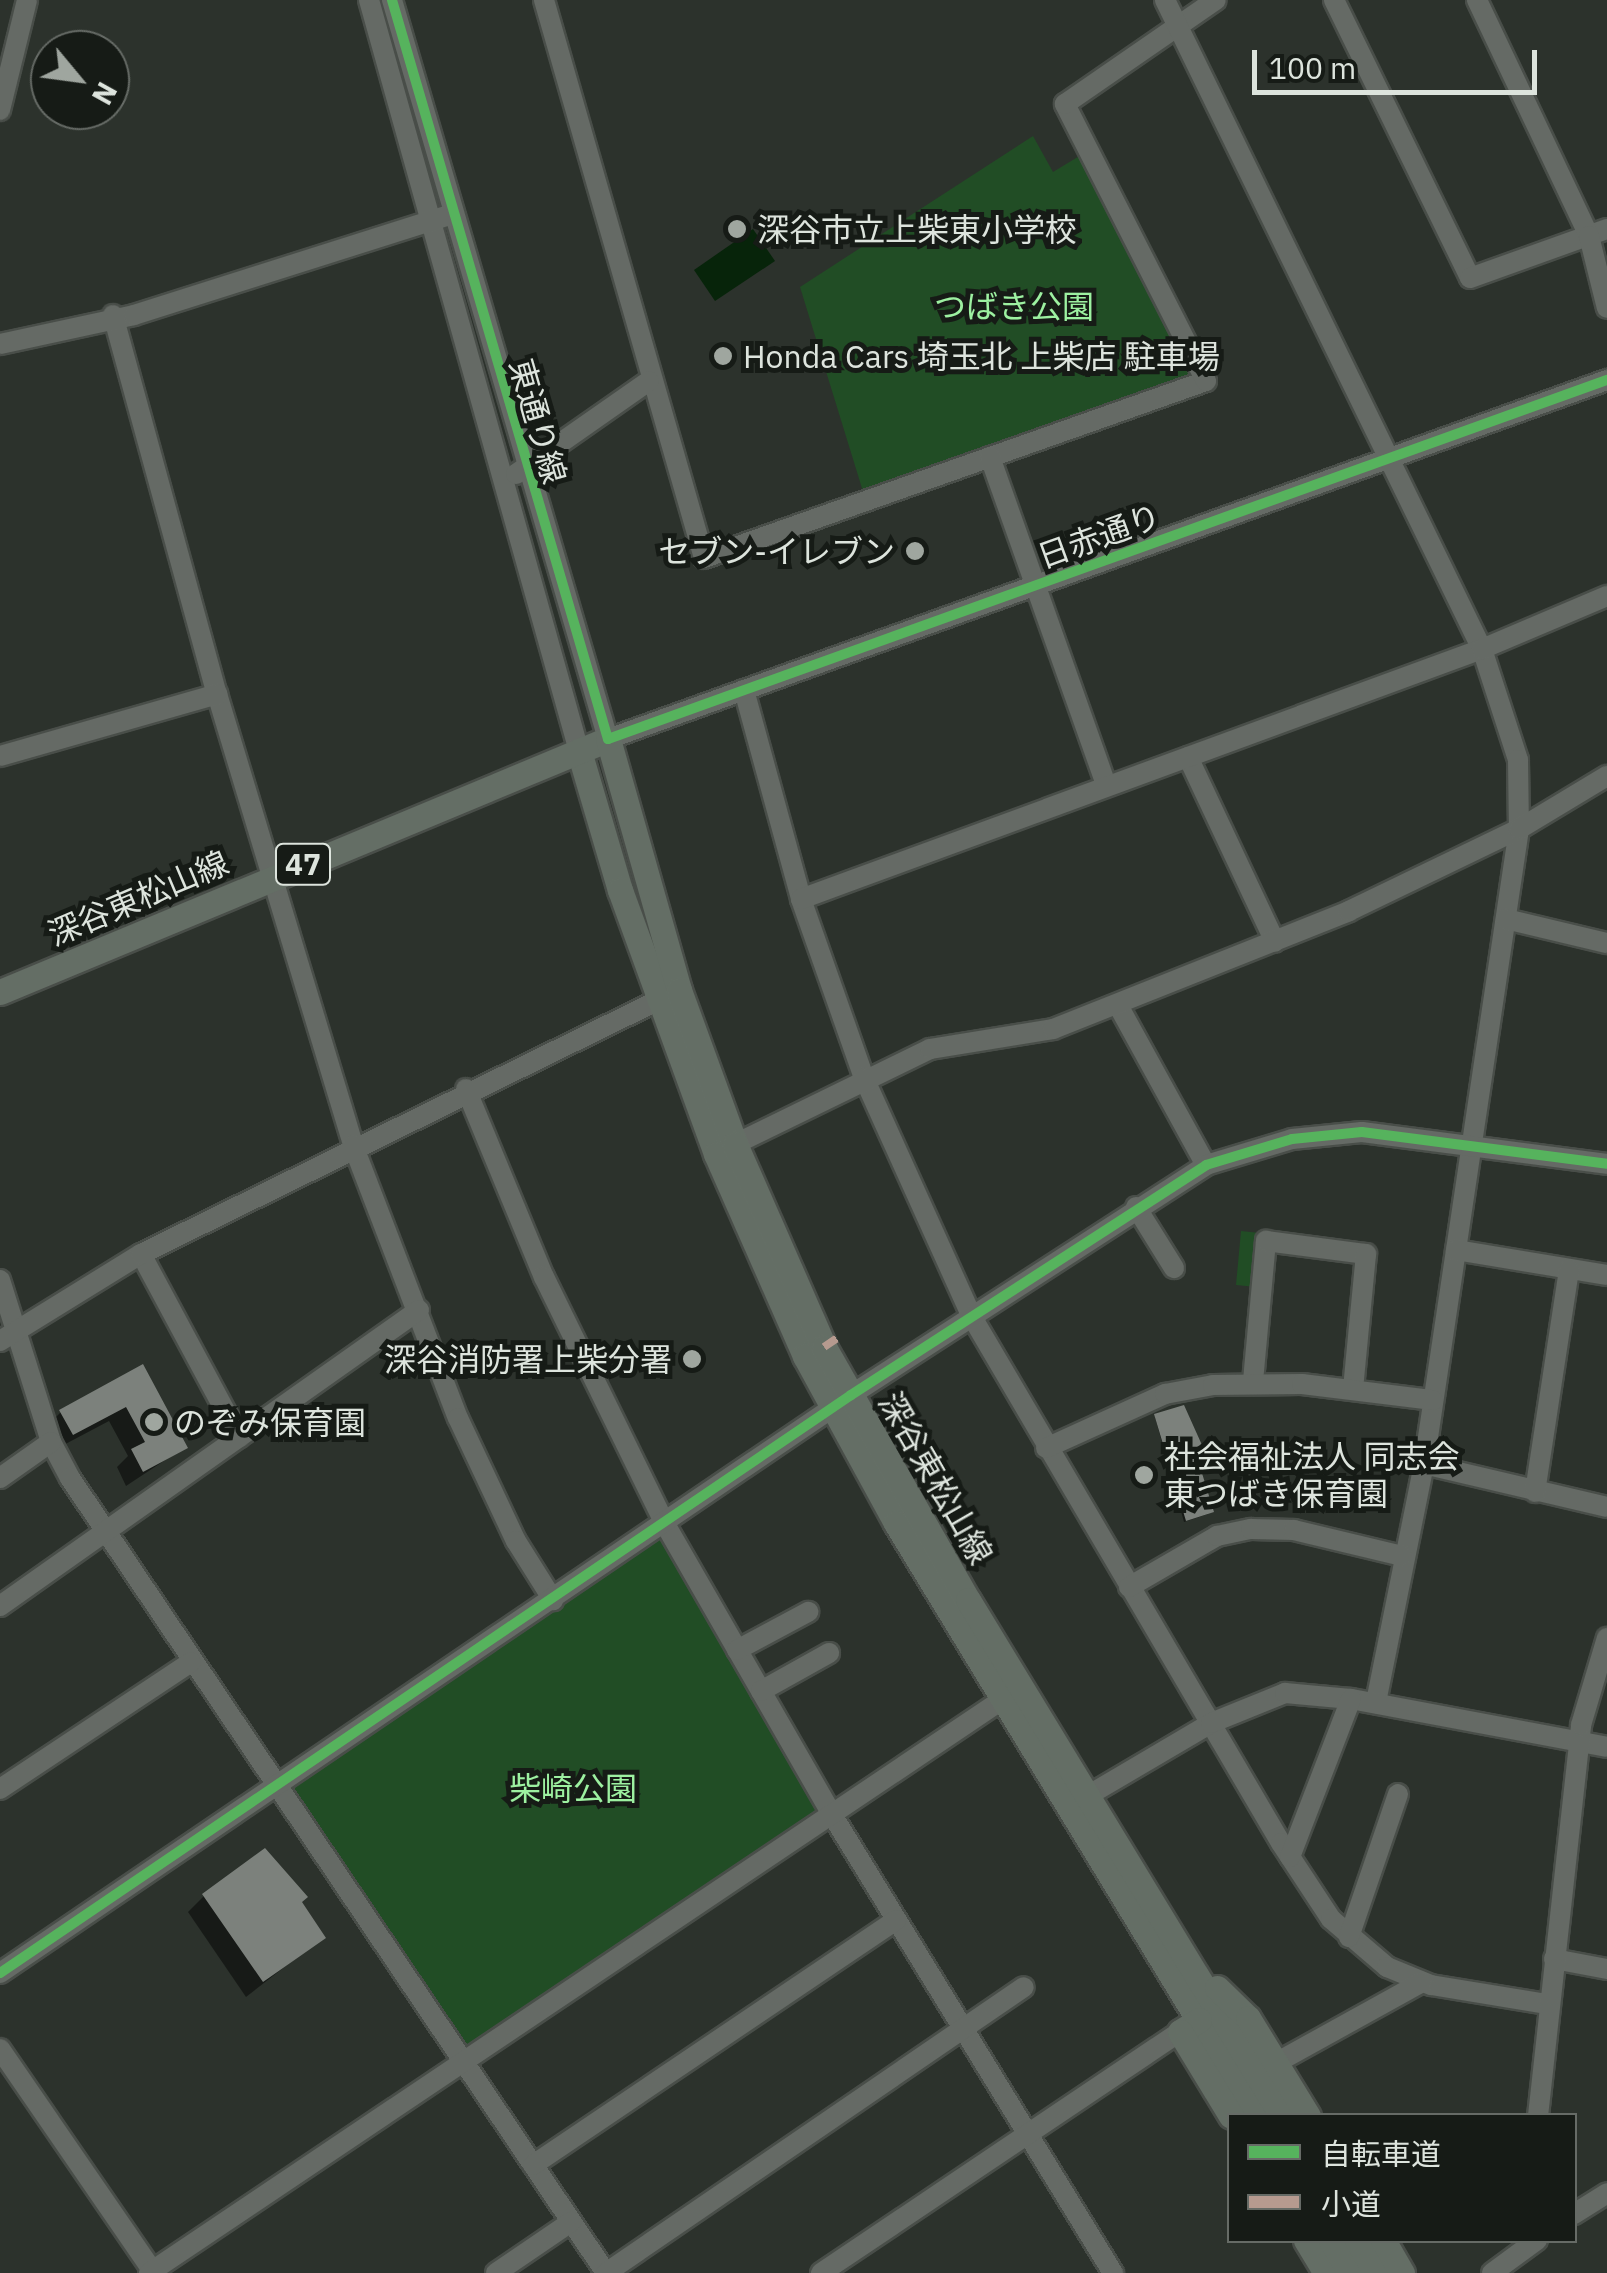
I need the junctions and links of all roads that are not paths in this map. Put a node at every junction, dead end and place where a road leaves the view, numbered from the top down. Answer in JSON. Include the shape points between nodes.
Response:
{"nodes":[{"id":1,"x":27,"y":0,"type":"edge"},
{"id":2,"x":369,"y":0,"type":"edge"},
{"id":3,"x":392,"y":0,"type":"edge"},
{"id":4,"x":544,"y":0,"type":"edge"},
{"id":5,"x":1165,"y":0,"type":"edge"},
{"id":6,"x":1216,"y":0,"type":"edge"},
{"id":7,"x":1334,"y":0,"type":"edge"},
{"id":8,"x":1478,"y":0,"type":"edge"},
{"id":9,"x":1177,"y":25,"type":"junction"},
{"id":10,"x":0,"y":110,"type":"edge"},
{"id":11,"x":442,"y":217,"type":"junction"},
{"id":12,"x":1598,"y":233,"type":"edge"},
{"id":13,"x":1607,"y":308,"type":"edge"},
{"id":14,"x":113,"y":315,"type":"junction"},
{"id":15,"x":0,"y":344,"type":"edge"},
{"id":16,"x":650,"y":380,"type":"junction"},
{"id":17,"x":1607,"y":380,"type":"edge"},
{"id":18,"x":990,"y":457,"type":"junction"},
{"id":19,"x":1390,"y":458,"type":"junction"},
{"id":20,"x":526,"y":467,"type":"junction"},
{"id":21,"x":507,"y":480,"type":"junction"},
{"id":22,"x":1037,"y":585,"type":"junction"},
{"id":23,"x":1607,"y":596,"type":"edge"},
{"id":24,"x":1482,"y":649,"type":"junction"},
{"id":25,"x":744,"y":690,"type":"junction"},
{"id":26,"x":217,"y":694,"type":"junction"},
{"id":27,"x":608,"y":739,"type":"junction"},
{"id":28,"x":579,"y":751,"type":"junction"},
{"id":29,"x":0,"y":756,"type":"edge"},
{"id":30,"x":1188,"y":757,"type":"junction"},
{"id":31,"x":1607,"y":776,"type":"edge"},
{"id":32,"x":1106,"y":784,"type":"junction"},
{"id":33,"x":1519,"y":829,"type":"junction"},
{"id":34,"x":273,"y":876,"type":"junction"},
{"id":35,"x":801,"y":898,"type":"junction"},
{"id":36,"x":1506,"y":919,"type":"junction"},
{"id":37,"x":1275,"y":942,"type":"junction"},
{"id":38,"x":1607,"y":943,"type":"edge"},
{"id":39,"x":0,"y":992,"type":"edge"},
{"id":40,"x":669,"y":995,"type":"junction"},
{"id":41,"x":1119,"y":1008,"type":"junction"},
{"id":42,"x":864,"y":1078,"type":"junction"},
{"id":43,"x":466,"y":1089,"type":"junction"},
{"id":44,"x":1471,"y":1142,"type":"junction"},
{"id":45,"x":353,"y":1145,"type":"junction"},
{"id":46,"x":726,"y":1149,"type":"junction"},
{"id":47,"x":1607,"y":1164,"type":"edge"},
{"id":48,"x":1206,"y":1165,"type":"junction"},
{"id":49,"x":1136,"y":1207,"type":"junction"},
{"id":50,"x":1456,"y":1250,"type":"junction"},
{"id":51,"x":141,"y":1254,"type":"junction"},
{"id":52,"x":1174,"y":1268,"type":"dead end"},
{"id":53,"x":1570,"y":1270,"type":"junction"},
{"id":54,"x":1607,"y":1275,"type":"edge"},
{"id":55,"x":0,"y":1280,"type":"edge"},
{"id":56,"x":419,"y":1310,"type":"junction"},
{"id":57,"x":972,"y":1317,"type":"junction"},
{"id":58,"x":7,"y":1336,"type":"edge"},
{"id":59,"x":1253,"y":1382,"type":"junction"},
{"id":60,"x":1353,"y":1388,"type":"junction"},
{"id":61,"x":1433,"y":1400,"type":"junction"},
{"id":62,"x":842,"y":1401,"type":"junction"},
{"id":63,"x":239,"y":1437,"type":"junction"},
{"id":64,"x":51,"y":1442,"type":"junction"},
{"id":65,"x":1046,"y":1448,"type":"junction"},
{"id":66,"x":1424,"y":1464,"type":"junction"},
{"id":67,"x":0,"y":1478,"type":"edge"},
{"id":68,"x":1535,"y":1492,"type":"junction"},
{"id":69,"x":1607,"y":1507,"type":"edge"},
{"id":70,"x":665,"y":1524,"type":"junction"},
{"id":71,"x":104,"y":1534,"type":"junction"},
{"id":72,"x":1402,"y":1556,"type":"junction"},
{"id":73,"x":1129,"y":1587,"type":"junction"},
{"id":74,"x":553,"y":1600,"type":"junction"},
{"id":75,"x":0,"y":1606,"type":"edge"},
{"id":76,"x":808,"y":1612,"type":"dead end"},
{"id":77,"x":1607,"y":1638,"type":"edge"},
{"id":78,"x":737,"y":1650,"type":"junction"},
{"id":79,"x":829,"y":1653,"type":"dead end"},
{"id":80,"x":191,"y":1662,"type":"junction"},
{"id":81,"x":761,"y":1691,"type":"junction"},
{"id":82,"x":1013,"y":1693,"type":"junction"},
{"id":83,"x":1351,"y":1698,"type":"junction"},
{"id":84,"x":1376,"y":1703,"type":"junction"},
{"id":85,"x":1211,"y":1723,"type":"junction"},
{"id":86,"x":1580,"y":1742,"type":"junction"},
{"id":87,"x":1607,"y":1747,"type":"edge"},
{"id":88,"x":277,"y":1789,"type":"junction"},
{"id":89,"x":0,"y":1790,"type":"edge"},
{"id":90,"x":1398,"y":1794,"type":"dead end"},
{"id":91,"x":1078,"y":1801,"type":"junction"},
{"id":92,"x":831,"y":1812,"type":"junction"},
{"id":93,"x":1290,"y":1857,"type":"junction"},
{"id":94,"x":896,"y":1920,"type":"junction"},
{"id":95,"x":1349,"y":1938,"type":"junction"},
{"id":96,"x":1554,"y":1959,"type":"junction"},
{"id":97,"x":1192,"y":1964,"type":"junction"},
{"id":98,"x":1607,"y":1969,"type":"edge"},
{"id":99,"x":0,"y":1972,"type":"edge"},
{"id":100,"x":1422,"y":1982,"type":"junction"},
{"id":101,"x":1024,"y":1987,"type":"dead end"},
{"id":102,"x":1547,"y":2004,"type":"junction"},
{"id":103,"x":962,"y":2029,"type":"junction"},
{"id":104,"x":1205,"y":2030,"type":"junction"},
{"id":105,"x":0,"y":2049,"type":"edge"},
{"id":106,"x":463,"y":2063,"type":"junction"},
{"id":107,"x":1276,"y":2063,"type":"junction"},
{"id":108,"x":1229,"y":2113,"type":"edge"},
{"id":109,"x":1255,"y":2113,"type":"edge"},
{"id":110,"x":1279,"y":2113,"type":"edge"},
{"id":111,"x":1306,"y":2113,"type":"edge"},
{"id":112,"x":1538,"y":2113,"type":"edge"},
{"id":113,"x":1028,"y":2132,"type":"junction"},
{"id":114,"x":533,"y":2165,"type":"junction"},
{"id":115,"x":1607,"y":2193,"type":"edge"},
{"id":116,"x":1577,"y":2212,"type":"edge"},
{"id":117,"x":571,"y":2222,"type":"junction"},
{"id":118,"x":1308,"y":2243,"type":"edge"},
{"id":119,"x":1333,"y":2243,"type":"edge"},
{"id":120,"x":1359,"y":2243,"type":"edge"},
{"id":121,"x":1384,"y":2243,"type":"edge"},
{"id":122,"x":1533,"y":2243,"type":"edge"},
{"id":123,"x":152,"y":2272,"type":"edge"},
{"id":124,"x":496,"y":2273,"type":"edge"},
{"id":125,"x":606,"y":2273,"type":"edge"},
{"id":126,"x":821,"y":2273,"type":"edge"},
{"id":127,"x":1113,"y":2273,"type":"edge"},
{"id":128,"x":1326,"y":2273,"type":"edge"},
{"id":129,"x":1350,"y":2273,"type":"edge"},
{"id":130,"x":1376,"y":2273,"type":"edge"},
{"id":131,"x":1402,"y":2273,"type":"edge"},
{"id":132,"x":1492,"y":2273,"type":"edge"}],
"edges":[{"from":1,"to":10,"type":"street"},
{"from":2,"to":11,"type":"street","name":"東通り線"},
{"from":3,"to":11,"type":"street","name":"東通り線"},
{"from":4,"to":16,"type":"street"},
{"from":5,"to":9,"type":"street"},
{"from":6,"to":9,"type":"street"},
{"from":7,"to":12,"type":"street","via":[[1470,278]]},
{"from":8,"to":12,"type":"street"},
{"from":9,"to":18,"type":"street","via":[[1065,104],[1206,381]]},
{"from":9,"to":19,"type":"street"},
{"from":11,"to":14,"type":"street","via":[[134,314]]},
{"from":11,"to":20,"type":"street","name":"東通り線"},
{"from":11,"to":21,"type":"street","name":"東通り線"},
{"from":12,"to":13,"type":"street"},
{"from":14,"to":15,"type":"street"},
{"from":14,"to":26,"type":"street"},
{"from":16,"to":18,"type":"street","via":[[704,558]]},
{"from":16,"to":20,"type":"street"},
{"from":17,"to":19,"type":"street","name":"日赤通り"},
{"from":18,"to":22,"type":"street"},
{"from":19,"to":22,"type":"street","name":"日赤通り"},
{"from":19,"to":24,"type":"street"},
{"from":20,"to":21,"type":"street"},
{"from":20,"to":27,"type":"street","name":"東通り線"},
{"from":21,"to":28,"type":"street","name":"東通り線"},
{"from":22,"to":25,"type":"street","name":"日赤通り"},
{"from":22,"to":32,"type":"street"},
{"from":23,"to":24,"type":"street"},
{"from":24,"to":30,"type":"street"},
{"from":24,"to":33,"type":"street","via":[[1513,729]]},
{"from":25,"to":27,"type":"street","name":"日赤通り"},
{"from":25,"to":35,"type":"street"},
{"from":26,"to":29,"type":"street"},
{"from":26,"to":34,"type":"street"},
{"from":27,"to":28,"type":"main road","name":"深谷東松山線","number":"47"},
{"from":27,"to":40,"type":"main road","name":"深谷東松山線"},
{"from":28,"to":34,"type":"main road","name":"深谷東松山線","number":"47"},
{"from":28,"to":40,"type":"main road","name":"深谷東松山線"},
{"from":30,"to":32,"type":"street"},
{"from":30,"to":37,"type":"street"},
{"from":31,"to":33,"type":"street"},
{"from":32,"to":35,"type":"street"},
{"from":33,"to":36,"type":"street"},
{"from":33,"to":37,"type":"street"},
{"from":34,"to":39,"type":"main road","name":"深谷東松山線","number":"47"},
{"from":34,"to":45,"type":"street"},
{"from":35,"to":42,"type":"street"},
{"from":36,"to":38,"type":"street"},
{"from":36,"to":44,"type":"street"},
{"from":37,"to":41,"type":"street"},
{"from":40,"to":43,"type":"street"},
{"from":40,"to":46,"type":"main road","name":"深谷東松山線"},
{"from":41,"to":42,"type":"street","via":[[1053,1029],[930,1049]]},
{"from":41,"to":48,"type":"street"},
{"from":42,"to":46,"type":"street"},
{"from":42,"to":57,"type":"street"},
{"from":43,"to":45,"type":"street"},
{"from":43,"to":70,"type":"street","via":[[544,1277]]},
{"from":44,"to":47,"type":"street"},
{"from":44,"to":48,"type":"street","via":[[1362,1132],[1292,1139]]},
{"from":44,"to":50,"type":"street"},
{"from":45,"to":51,"type":"street"},
{"from":45,"to":56,"type":"street"},
{"from":46,"to":62,"type":"main road","name":"深谷東松山線","via":[[780,1254]]},
{"from":48,"to":49,"type":"street"},
{"from":49,"to":52,"type":"street"},
{"from":49,"to":57,"type":"street"},
{"from":50,"to":53,"type":"street"},
{"from":50,"to":61,"type":"street"},
{"from":51,"to":58,"type":"street"},
{"from":51,"to":63,"type":"street"},
{"from":53,"to":54,"type":"street"},
{"from":53,"to":68,"type":"street"},
{"from":55,"to":58,"type":"street"},
{"from":56,"to":63,"type":"street"},
{"from":56,"to":74,"type":"street","via":[[489,1487]]},
{"from":57,"to":62,"type":"street"},
{"from":57,"to":65,"type":"street"},
{"from":58,"to":64,"type":"street"},
{"from":59,"to":60,"type":"street"},
{"from":59,"to":60,"type":"street","via":[[1266,1241],[1366,1254]]},
{"from":59,"to":65,"type":"street","via":[[1164,1394]]},
{"from":60,"to":61,"type":"street"},
{"from":61,"to":66,"type":"street"},
{"from":62,"to":70,"type":"street"},
{"from":62,"to":82,"type":"main road","name":"深谷東松山線"},
{"from":63,"to":71,"type":"street"},
{"from":64,"to":67,"type":"street"},
{"from":64,"to":71,"type":"street"},
{"from":65,"to":73,"type":"street"},
{"from":66,"to":68,"type":"street"},
{"from":66,"to":72,"type":"street"},
{"from":68,"to":69,"type":"street"},
{"from":70,"to":74,"type":"street"},
{"from":70,"to":78,"type":"street"},
{"from":71,"to":75,"type":"street"},
{"from":71,"to":80,"type":"street"},
{"from":72,"to":73,"type":"street","via":[[1294,1530],[1251,1529],[1217,1536]]},
{"from":72,"to":84,"type":"street"},
{"from":73,"to":85,"type":"street"},
{"from":74,"to":88,"type":"street"},
{"from":76,"to":78,"type":"street"},
{"from":77,"to":86,"type":"street"},
{"from":78,"to":81,"type":"street"},
{"from":79,"to":81,"type":"street"},
{"from":80,"to":88,"type":"street"},
{"from":80,"to":89,"type":"street"},
{"from":81,"to":92,"type":"street"},
{"from":82,"to":91,"type":"main road","name":"深谷東松山線"},
{"from":82,"to":92,"type":"street"},
{"from":83,"to":84,"type":"street"},
{"from":83,"to":85,"type":"street","via":[[1285,1694]]},
{"from":83,"to":93,"type":"street"},
{"from":84,"to":86,"type":"street"},
{"from":85,"to":91,"type":"street"},
{"from":85,"to":93,"type":"street"},
{"from":86,"to":87,"type":"street"},
{"from":86,"to":96,"type":"street"},
{"from":88,"to":99,"type":"street"},
{"from":88,"to":106,"type":"street"},
{"from":90,"to":95,"type":"street"},
{"from":91,"to":97,"type":"main road","name":"深谷東松山線"},
{"from":91,"to":104,"type":"main road","name":"深谷東松山線"},
{"from":92,"to":94,"type":"street"},
{"from":92,"to":106,"type":"street"},
{"from":93,"to":95,"type":"street"},
{"from":94,"to":103,"type":"street"},
{"from":94,"to":114,"type":"street"},
{"from":95,"to":100,"type":"street"},
{"from":96,"to":98,"type":"street"},
{"from":96,"to":102,"type":"street"},
{"from":97,"to":104,"type":"main road","name":"深谷東松山線"},
{"from":97,"to":107,"type":"main road","via":[[1248,2018]]},
{"from":100,"to":102,"type":"street"},
{"from":100,"to":107,"type":"street"},
{"from":101,"to":103,"type":"street"},
{"from":102,"to":112,"type":"street"},
{"from":103,"to":113,"type":"street"},
{"from":103,"to":125,"type":"street"},
{"from":104,"to":108,"type":"main road"},
{"from":104,"to":109,"type":"main road","name":"深谷東松山線"},
{"from":104,"to":110,"type":"main road","name":"深谷東松山線"},
{"from":104,"to":113,"type":"street"},
{"from":105,"to":123,"type":"street"},
{"from":106,"to":114,"type":"street"},
{"from":106,"to":123,"type":"street"},
{"from":107,"to":111,"type":"main road"},
{"from":113,"to":126,"type":"street"},
{"from":113,"to":127,"type":"street"},
{"from":114,"to":117,"type":"street"},
{"from":115,"to":116,"type":"street"},
{"from":117,"to":124,"type":"street"},
{"from":117,"to":125,"type":"street"},
{"from":118,"to":128,"type":"main road"},
{"from":119,"to":129,"type":"main road"},
{"from":120,"to":130,"type":"main road"},
{"from":121,"to":131,"type":"main road"},
{"from":122,"to":132,"type":"street"}]}
